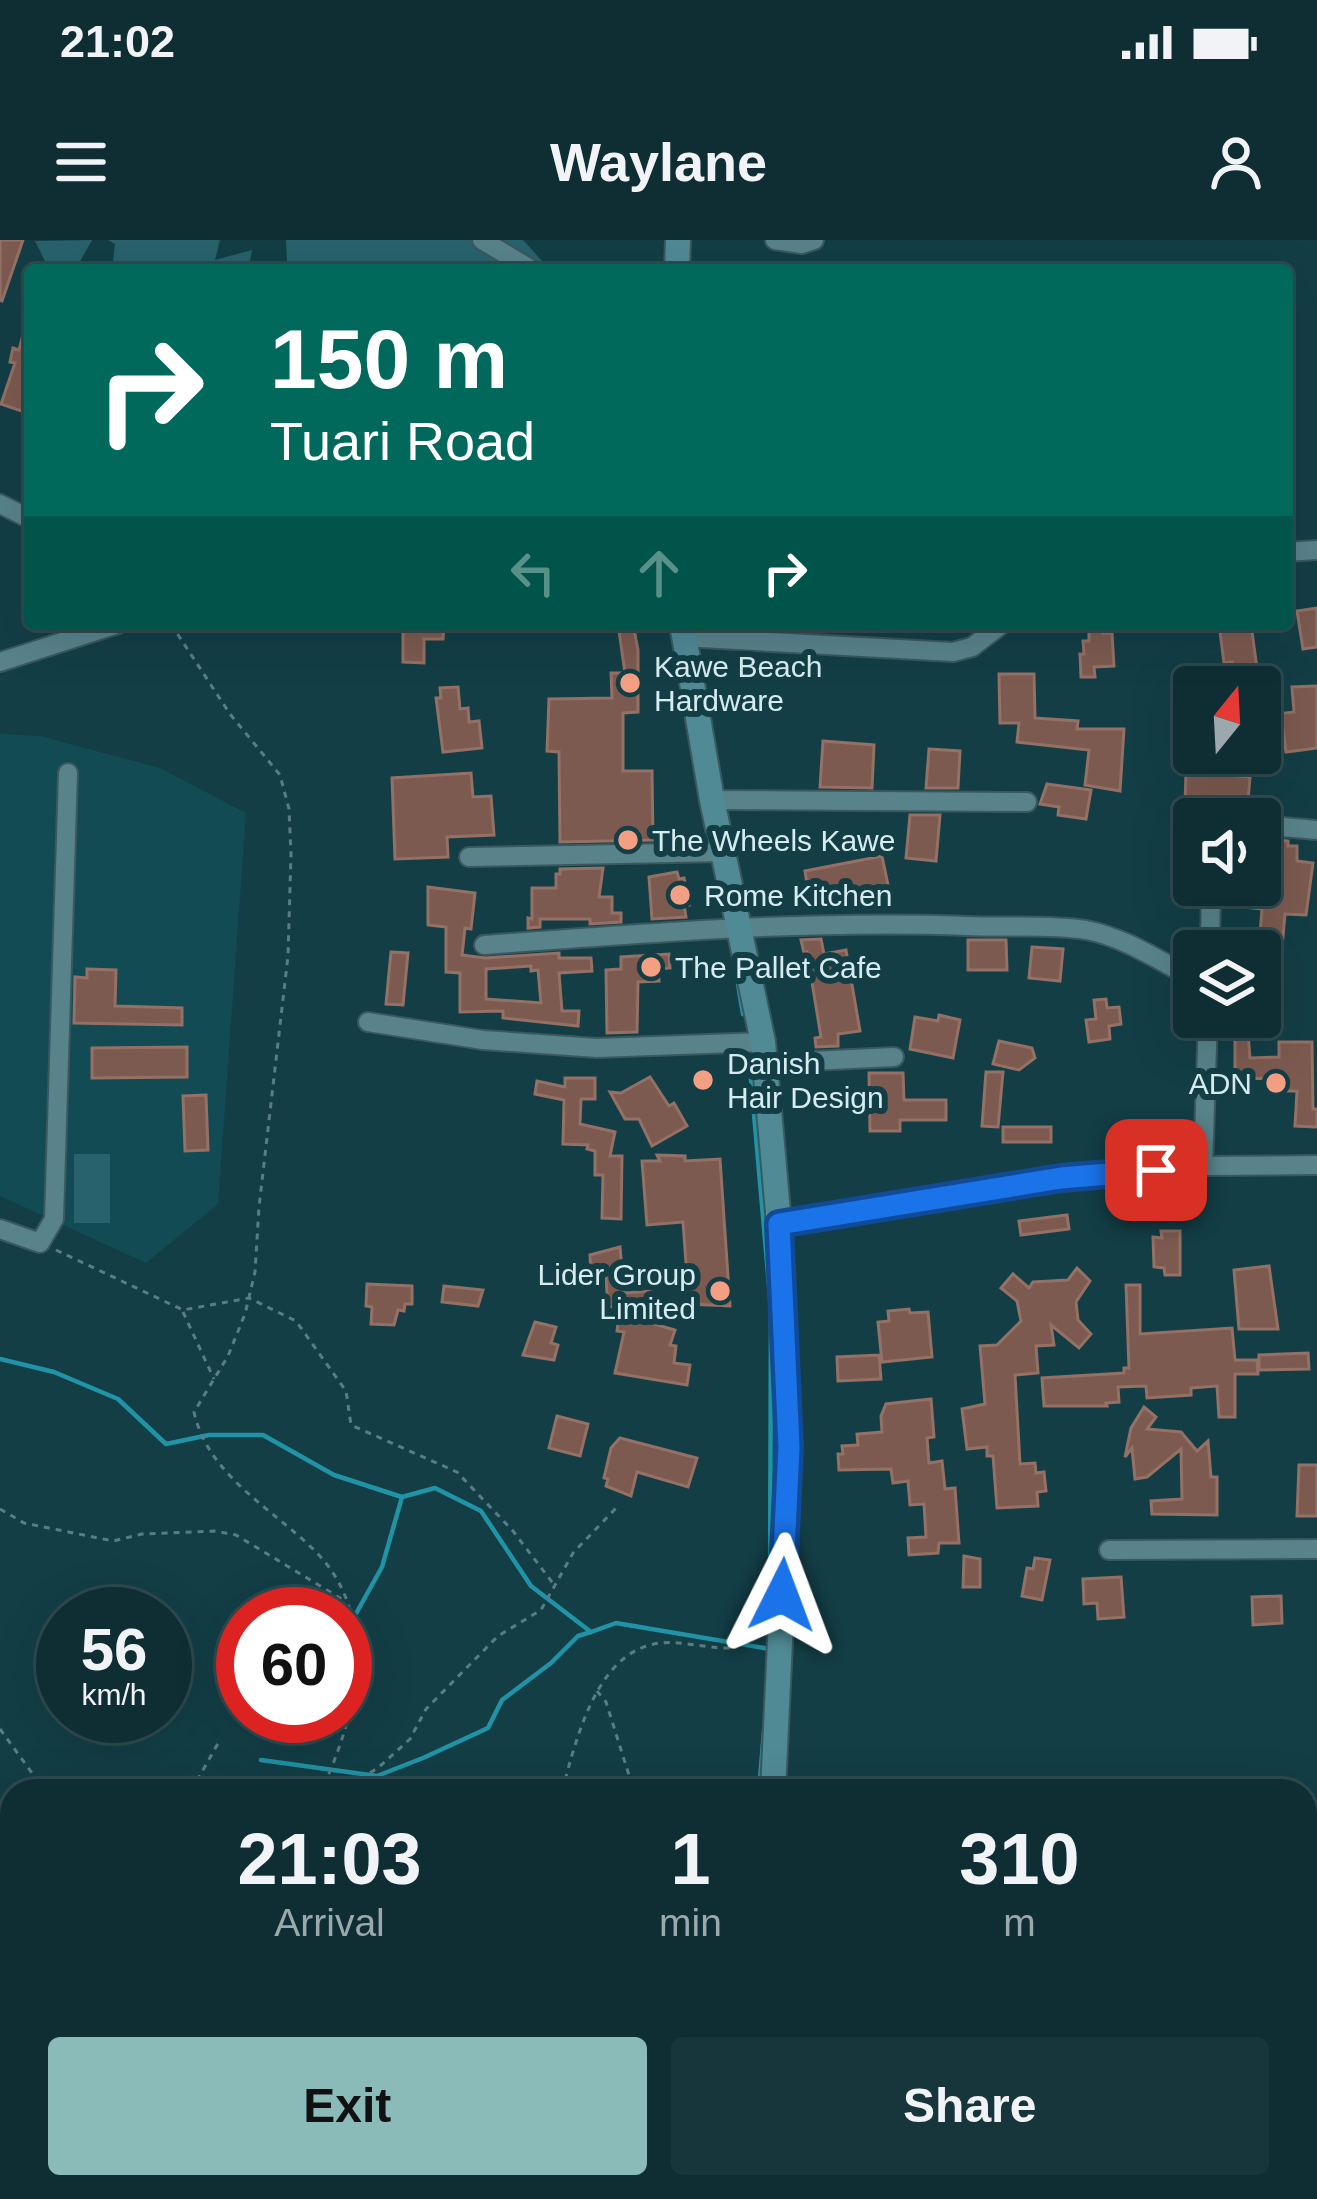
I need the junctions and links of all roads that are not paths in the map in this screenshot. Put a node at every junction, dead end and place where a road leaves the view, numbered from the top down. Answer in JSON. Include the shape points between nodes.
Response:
{"nodes":[{"id":1,"x":482,"y":240,"type":"edge"},
{"id":2,"x":775,"y":240,"type":"edge"},
{"id":3,"x":814,"y":240,"type":"edge"},
{"id":4,"x":522,"y":264,"type":"edge"},
{"id":5,"x":99,"y":630,"type":"edge"},
{"id":6,"x":682,"y":630,"type":"edge"},
{"id":7,"x":994,"y":630,"type":"edge"},
{"id":8,"x":813,"y":633,"type":"edge"},
{"id":9,"x":0,"y":662,"type":"edge"},
{"id":10,"x":68,"y":773,"type":"dead end"},
{"id":11,"x":712,"y":800,"type":"junction"},
{"id":12,"x":1027,"y":802,"type":"dead end"},
{"id":13,"x":1281,"y":827,"type":"edge"},
{"id":14,"x":1317,"y":830,"type":"edge"},
{"id":15,"x":722,"y":852,"type":"junction"},
{"id":16,"x":469,"y":856,"type":"dead end"},
{"id":17,"x":740,"y":928,"type":"junction"},
{"id":18,"x":484,"y":945,"type":"dead end"},
{"id":19,"x":1173,"y":968,"type":"edge"},
{"id":20,"x":368,"y":1022,"type":"dead end"},
{"id":21,"x":1207,"y":1038,"type":"edge"},
{"id":22,"x":763,"y":1042,"type":"junction"},
{"id":23,"x":893,"y":1058,"type":"dead end"},
{"id":24,"x":767,"y":1071,"type":"junction"},
{"id":25,"x":1317,"y":1165,"type":"edge"},
{"id":26,"x":1203,"y":1166,"type":"junction"},
{"id":27,"x":779,"y":1224,"type":"junction"},
{"id":28,"x":0,"y":1229,"type":"edge"},
{"id":29,"x":1317,"y":1549,"type":"edge"},
{"id":30,"x":1109,"y":1550,"type":"dead end"},
{"id":31,"x":773,"y":1779,"type":"edge"}],
"edges":[{"from":1,"to":4,"type":"street"},
{"from":2,"to":3,"type":"street"},
{"from":5,"to":9,"type":"street"},
{"from":6,"to":8,"type":"street"},
{"from":6,"to":11,"type":"main road"},
{"from":7,"to":8,"type":"street","via":[[952,652]]},
{"from":10,"to":28,"type":"street","via":[[53,1220],[40,1243]]},
{"from":11,"to":12,"type":"street"},
{"from":11,"to":15,"type":"main road"},
{"from":13,"to":14,"type":"street"},
{"from":15,"to":16,"type":"street"},
{"from":15,"to":17,"type":"main road"},
{"from":17,"to":18,"type":"street"},
{"from":17,"to":19,"type":"street","via":[[864,922],[1086,930]]},
{"from":17,"to":22,"type":"main road"},
{"from":20,"to":22,"type":"street","via":[[597,1048]]},
{"from":21,"to":26,"type":"street"},
{"from":22,"to":24,"type":"main road"},
{"from":23,"to":24,"type":"street"},
{"from":24,"to":27,"type":"main road"},
{"from":25,"to":26,"type":"street"},
{"from":26,"to":27,"type":"street","via":[[1061,1178]]},
{"from":27,"to":31,"type":"main road","via":[[789,1447]]},
{"from":29,"to":30,"type":"street"}]}
